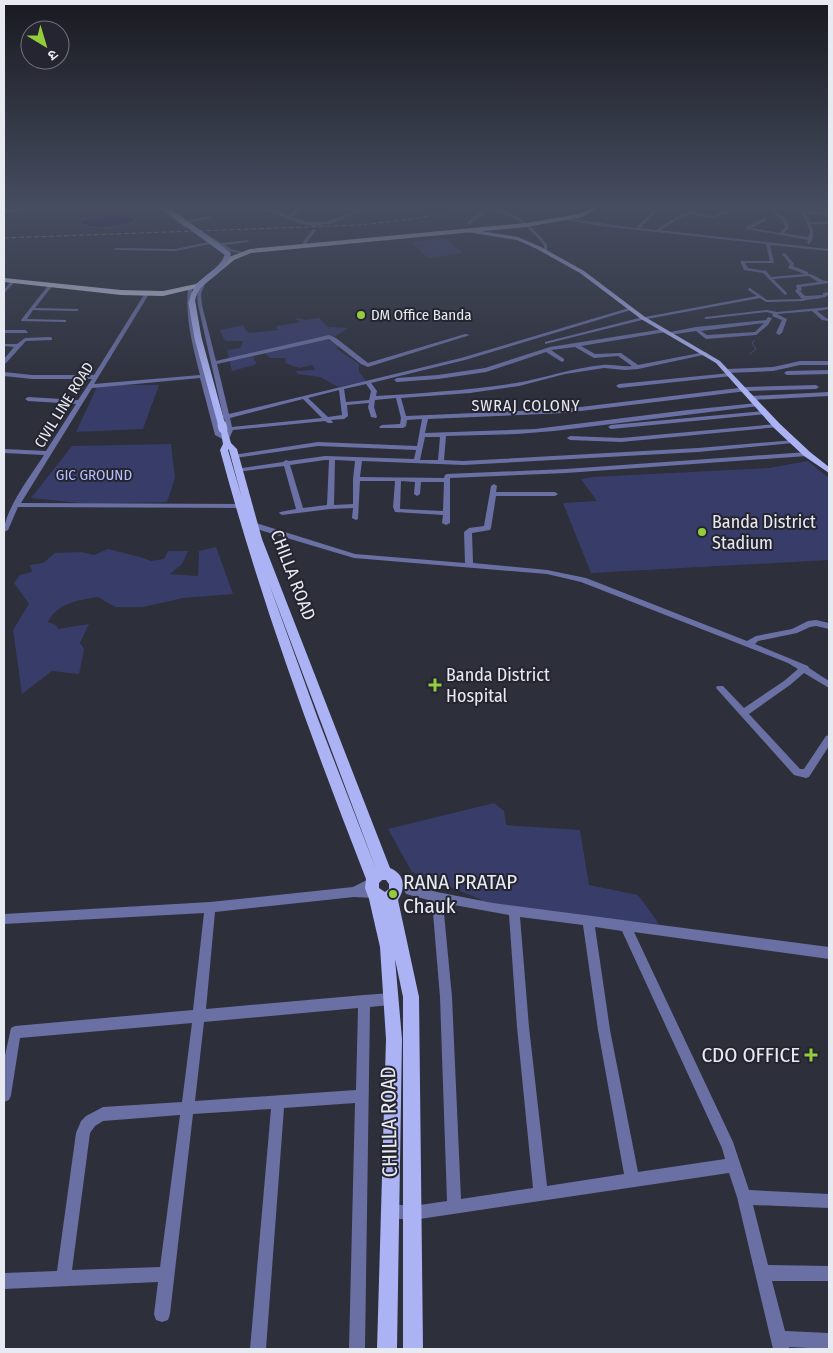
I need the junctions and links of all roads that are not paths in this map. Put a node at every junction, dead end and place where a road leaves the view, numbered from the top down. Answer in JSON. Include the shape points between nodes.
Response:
{"nodes":[{"id":1,"x":215,"y":271,"type":"edge"},
{"id":2,"x":216,"y":271,"type":"edge"},
{"id":3,"x":580,"y":271,"type":"edge"},
{"id":4,"x":756,"y":271,"type":"edge"},
{"id":5,"x":800,"y":271,"type":"edge"},
{"id":6,"x":810,"y":275,"type":"junction"},
{"id":7,"x":769,"y":278,"type":"junction"},
{"id":8,"x":4,"y":280,"type":"edge"},
{"id":9,"x":14,"y":281,"type":"junction"},
{"id":10,"x":826,"y":283,"type":"edge"},
{"id":11,"x":52,"y":284,"type":"junction"},
{"id":12,"x":201,"y":285,"type":"junction"},
{"id":13,"x":190,"y":289,"type":"junction"},
{"id":14,"x":750,"y":289,"type":"dead end"},
{"id":15,"x":4,"y":292,"type":"edge"},
{"id":16,"x":829,"y":293,"type":"edge"},
{"id":17,"x":147,"y":294,"type":"junction"},
{"id":18,"x":785,"y":294,"type":"dead end"},
{"id":19,"x":760,"y":297,"type":"junction"},
{"id":20,"x":804,"y":298,"type":"junction"},
{"id":21,"x":796,"y":300,"type":"junction"},
{"id":22,"x":829,"y":308,"type":"edge"},
{"id":23,"x":31,"y":309,"type":"junction"},
{"id":24,"x":54,"y":309,"type":"junction"},
{"id":25,"x":629,"y":309,"type":"junction"},
{"id":26,"x":695,"y":309,"type":"junction"},
{"id":27,"x":76,"y":310,"type":"dead end"},
{"id":28,"x":809,"y":310,"type":"junction"},
{"id":29,"x":775,"y":314,"type":"junction"},
{"id":30,"x":706,"y":318,"type":"junction"},
{"id":31,"x":644,"y":319,"type":"junction"},
{"id":32,"x":829,"y":320,"type":"edge"},
{"id":33,"x":46,"y":321,"type":"junction"},
{"id":34,"x":64,"y":321,"type":"dead end"},
{"id":35,"x":768,"y":321,"type":"junction"},
{"id":36,"x":746,"y":322,"type":"junction"},
{"id":37,"x":714,"y":327,"type":"junction"},
{"id":38,"x":696,"y":329,"type":"junction"},
{"id":39,"x":764,"y":330,"type":"junction"},
{"id":40,"x":4,"y":332,"type":"edge"},
{"id":41,"x":12,"y":332,"type":"junction"},
{"id":42,"x":24,"y":332,"type":"dead end"},
{"id":43,"x":666,"y":332,"type":"junction"},
{"id":44,"x":780,"y":333,"type":"dead end"},
{"id":45,"x":467,"y":335,"type":"dead end"},
{"id":46,"x":50,"y":339,"type":"dead end"},
{"id":47,"x":4,"y":341,"type":"edge"},
{"id":48,"x":547,"y":342,"type":"dead end"},
{"id":49,"x":575,"y":344,"type":"junction"},
{"id":50,"x":4,"y":346,"type":"edge"},
{"id":51,"x":18,"y":346,"type":"junction"},
{"id":52,"x":547,"y":350,"type":"junction"},
{"id":53,"x":704,"y":354,"type":"junction"},
{"id":54,"x":608,"y":355,"type":"junction"},
{"id":55,"x":562,"y":360,"type":"dead end"},
{"id":56,"x":4,"y":362,"type":"edge"},
{"id":57,"x":214,"y":363,"type":"junction"},
{"id":58,"x":829,"y":363,"type":"edge"},
{"id":59,"x":638,"y":367,"type":"junction"},
{"id":60,"x":621,"y":368,"type":"junction"},
{"id":61,"x":829,"y":372,"type":"edge"},
{"id":62,"x":729,"y":373,"type":"junction"},
{"id":63,"x":787,"y":373,"type":"dead end"},
{"id":64,"x":4,"y":374,"type":"edge"},
{"id":65,"x":96,"y":376,"type":"junction"},
{"id":66,"x":203,"y":376,"type":"junction"},
{"id":67,"x":379,"y":380,"type":"junction"},
{"id":68,"x":368,"y":382,"type":"junction"},
{"id":69,"x":90,"y":386,"type":"junction"},
{"id":70,"x":619,"y":386,"type":"dead end"},
{"id":71,"x":816,"y":387,"type":"dead end"},
{"id":72,"x":340,"y":388,"type":"junction"},
{"id":73,"x":743,"y":390,"type":"junction"},
{"id":74,"x":829,"y":394,"type":"edge"},
{"id":75,"x":398,"y":396,"type":"junction"},
{"id":76,"x":304,"y":397,"type":"junction"},
{"id":77,"x":751,"y":398,"type":"junction"},
{"id":78,"x":28,"y":399,"type":"dead end"},
{"id":79,"x":373,"y":400,"type":"junction"},
{"id":80,"x":80,"y":402,"type":"junction"},
{"id":81,"x":344,"y":404,"type":"junction"},
{"id":82,"x":758,"y":405,"type":"junction"},
{"id":83,"x":765,"y":413,"type":"junction"},
{"id":84,"x":225,"y":417,"type":"junction"},
{"id":85,"x":374,"y":417,"type":"dead end"},
{"id":86,"x":404,"y":418,"type":"junction"},
{"id":87,"x":425,"y":418,"type":"junction"},
{"id":88,"x":330,"y":422,"type":"junction"},
{"id":89,"x":777,"y":426,"type":"junction"},
{"id":90,"x":382,"y":427,"type":"dead end"},
{"id":91,"x":611,"y":427,"type":"dead end"},
{"id":92,"x":226,"y":429,"type":"junction"},
{"id":93,"x":443,"y":434,"type":"junction"},
{"id":94,"x":424,"y":435,"type":"junction"},
{"id":95,"x":570,"y":438,"type":"dead end"},
{"id":96,"x":794,"y":441,"type":"junction"},
{"id":97,"x":226,"y":442,"type":"junction"},
{"id":98,"x":344,"y":445,"type":"junction"},
{"id":99,"x":420,"y":448,"type":"junction"},
{"id":100,"x":4,"y":451,"type":"edge"},
{"id":101,"x":48,"y":453,"type":"junction"},
{"id":102,"x":807,"y":454,"type":"junction"},
{"id":103,"x":235,"y":456,"type":"junction"},
{"id":104,"x":332,"y":458,"type":"junction"},
{"id":105,"x":341,"y":458,"type":"junction"},
{"id":106,"x":359,"y":459,"type":"junction"},
{"id":107,"x":417,"y":461,"type":"junction"},
{"id":108,"x":286,"y":462,"type":"junction"},
{"id":109,"x":445,"y":463,"type":"junction"},
{"id":110,"x":238,"y":470,"type":"junction"},
{"id":111,"x":829,"y":471,"type":"edge"},
{"id":112,"x":447,"y":478,"type":"junction"},
{"id":113,"x":356,"y":479,"type":"junction"},
{"id":114,"x":398,"y":480,"type":"junction"},
{"id":115,"x":418,"y":480,"type":"junction"},
{"id":116,"x":494,"y":486,"type":"dead end"},
{"id":117,"x":416,"y":494,"type":"dead end"},
{"id":118,"x":492,"y":494,"type":"junction"},
{"id":119,"x":556,"y":494,"type":"dead end"},
{"id":120,"x":16,"y":505,"type":"junction"},
{"id":121,"x":243,"y":506,"type":"junction"},
{"id":122,"x":355,"y":506,"type":"junction"},
{"id":123,"x":330,"y":507,"type":"junction"},
{"id":124,"x":300,"y":510,"type":"junction"},
{"id":125,"x":446,"y":512,"type":"junction"},
{"id":126,"x":282,"y":513,"type":"dead end"},
{"id":127,"x":356,"y":518,"type":"dead end"},
{"id":128,"x":6,"y":519,"type":"edge"},
{"id":129,"x":446,"y":523,"type":"dead end"},
{"id":130,"x":253,"y":525,"type":"junction"},
{"id":131,"x":4,"y":530,"type":"edge"},
{"id":132,"x":469,"y":566,"type":"junction"},
{"id":133,"x":829,"y":626,"type":"edge"},
{"id":134,"x":748,"y":644,"type":"junction"},
{"id":135,"x":804,"y":668,"type":"junction"},
{"id":136,"x":829,"y":685,"type":"edge"},
{"id":137,"x":720,"y":688,"type":"dead end"},
{"id":138,"x":317,"y":694,"type":"junction"},
{"id":139,"x":305,"y":697,"type":"junction"},
{"id":140,"x":744,"y":713,"type":"junction"},
{"id":141,"x":829,"y":739,"type":"edge"},
{"id":142,"x":382,"y":887,"type":"junction"},
{"id":143,"x":437,"y":897,"type":"junction"},
{"id":144,"x":210,"y":907,"type":"junction"},
{"id":145,"x":514,"y":910,"type":"junction"},
{"id":146,"x":4,"y":919,"type":"edge"},
{"id":147,"x":588,"y":920,"type":"junction"},
{"id":148,"x":625,"y":924,"type":"junction"},
{"id":149,"x":829,"y":953,"type":"edge"},
{"id":150,"x":391,"y":999,"type":"junction"},
{"id":151,"x":364,"y":1001,"type":"junction"},
{"id":152,"x":199,"y":1015,"type":"junction"},
{"id":153,"x":4,"y":1095,"type":"edge"},
{"id":154,"x":363,"y":1096,"type":"junction"},
{"id":155,"x":278,"y":1102,"type":"junction"},
{"id":156,"x":187,"y":1109,"type":"junction"},
{"id":157,"x":734,"y":1165,"type":"junction"},
{"id":158,"x":632,"y":1180,"type":"junction"},
{"id":159,"x":541,"y":1194,"type":"junction"},
{"id":160,"x":744,"y":1197,"type":"junction"},
{"id":161,"x":829,"y":1201,"type":"edge"},
{"id":162,"x":454,"y":1207,"type":"junction"},
{"id":163,"x":389,"y":1211,"type":"junction"},
{"id":164,"x":413,"y":1213,"type":"junction"},
{"id":165,"x":762,"y":1273,"type":"junction"},
{"id":166,"x":829,"y":1273,"type":"edge"},
{"id":167,"x":166,"y":1274,"type":"junction"},
{"id":168,"x":63,"y":1279,"type":"junction"},
{"id":169,"x":4,"y":1281,"type":"edge"},
{"id":170,"x":162,"y":1314,"type":"dead end"},
{"id":171,"x":829,"y":1341,"type":"edge"},
{"id":172,"x":780,"y":1344,"type":"edge"},
{"id":173,"x":258,"y":1349,"type":"edge"},
{"id":174,"x":357,"y":1349,"type":"edge"},
{"id":175,"x":387,"y":1349,"type":"edge"},
{"id":176,"x":413,"y":1349,"type":"edge"}],
"edges":[{"from":1,"to":12,"type":"main road","bridge":true},
{"from":2,"to":12,"type":"highway"},
{"from":3,"to":25,"type":"main road"},
{"from":4,"to":7,"type":"street","via":[[763,272]]},
{"from":5,"to":6,"type":"street"},
{"from":6,"to":7,"type":"street"},
{"from":6,"to":10,"type":"street"},
{"from":7,"to":18,"type":"street"},
{"from":8,"to":9,"type":"highway"},
{"from":9,"to":11,"type":"highway"},
{"from":9,"to":15,"type":"street"},
{"from":10,"to":20,"type":"street","via":[[798,286],[800,290],[797,292]]},
{"from":11,"to":17,"type":"highway"},
{"from":11,"to":23,"type":"street"},
{"from":12,"to":13,"type":"highway"},
{"from":12,"to":57,"type":"street","via":[[198,296]]},
{"from":12,"to":92,"type":"main road","name":"CHILLA ROAD","bridge":true,"via":[[192,298],[195,321]]},
{"from":13,"to":17,"type":"highway"},
{"from":13,"to":66,"type":"street","via":[[189,311]]},
{"from":14,"to":19,"type":"street"},
{"from":16,"to":20,"type":"street"},
{"from":17,"to":65,"type":"street","name":"CIVIL LINE ROAD"},
{"from":19,"to":21,"type":"street","via":[[766,301]]},
{"from":19,"to":26,"type":"street"},
{"from":20,"to":21,"type":"street"},
{"from":21,"to":28,"type":"street"},
{"from":22,"to":28,"type":"street"},
{"from":23,"to":24,"type":"street"},
{"from":23,"to":33,"type":"street","via":[[23,320]]},
{"from":24,"to":27,"type":"street"},
{"from":24,"to":33,"type":"street"},
{"from":25,"to":31,"type":"main road"},
{"from":25,"to":67,"type":"street","via":[[463,359]]},
{"from":26,"to":30,"type":"street"},
{"from":26,"to":31,"type":"street"},
{"from":28,"to":29,"type":"street"},
{"from":28,"to":32,"type":"street"},
{"from":29,"to":30,"type":"street","via":[[767,311]]},
{"from":29,"to":35,"type":"street"},
{"from":29,"to":44,"type":"street","via":[[785,319]]},
{"from":30,"to":37,"type":"street"},
{"from":31,"to":43,"type":"main road"},
{"from":31,"to":48,"type":"street"},
{"from":33,"to":34,"type":"street"},
{"from":35,"to":36,"type":"street"},
{"from":35,"to":39,"type":"street"},
{"from":36,"to":37,"type":"street"},
{"from":36,"to":39,"type":"street"},
{"from":37,"to":38,"type":"street"},
{"from":38,"to":39,"type":"street","via":[[709,337]]},
{"from":38,"to":43,"type":"street"},
{"from":40,"to":41,"type":"street"},
{"from":41,"to":42,"type":"street"},
{"from":41,"to":47,"type":"street"},
{"from":43,"to":49,"type":"street"},
{"from":43,"to":53,"type":"main road"},
{"from":45,"to":57,"type":"street","via":[[368,364],[363,364],[329,337]]},
{"from":46,"to":51,"type":"street","via":[[25,340]]},
{"from":49,"to":52,"type":"street"},
{"from":49,"to":54,"type":"street","via":[[592,355]]},
{"from":50,"to":51,"type":"street"},
{"from":51,"to":56,"type":"street"},
{"from":52,"to":55,"type":"street"},
{"from":52,"to":67,"type":"street","via":[[486,370],[438,377]]},
{"from":53,"to":59,"type":"street"},
{"from":53,"to":62,"type":"main road"},
{"from":54,"to":59,"type":"street","via":[[619,354]]},
{"from":54,"to":60,"type":"street"},
{"from":57,"to":84,"type":"street"},
{"from":58,"to":62,"type":"street","via":[[800,363]]},
{"from":59,"to":60,"type":"street"},
{"from":60,"to":75,"type":"street","via":[[604,366],[470,391]]},
{"from":61,"to":63,"type":"street"},
{"from":62,"to":70,"type":"street"},
{"from":62,"to":73,"type":"main road"},
{"from":64,"to":65,"type":"street"},
{"from":65,"to":69,"type":"street","name":"CIVIL LINE ROAD"},
{"from":66,"to":69,"type":"street"},
{"from":66,"to":97,"type":"street","via":[[218,435]]},
{"from":67,"to":68,"type":"street"},
{"from":68,"to":72,"type":"street"},
{"from":68,"to":79,"type":"street","via":[[374,391]]},
{"from":69,"to":80,"type":"street","name":"CIVIL LINE ROAD"},
{"from":71,"to":73,"type":"street"},
{"from":72,"to":76,"type":"street"},
{"from":72,"to":81,"type":"street"},
{"from":73,"to":77,"type":"main road"},
{"from":73,"to":87,"type":"street","via":[[564,411]]},
{"from":74,"to":77,"type":"street"},
{"from":75,"to":79,"type":"street"},
{"from":75,"to":86,"type":"street"},
{"from":76,"to":84,"type":"street"},
{"from":76,"to":88,"type":"street"},
{"from":77,"to":82,"type":"main road"},
{"from":78,"to":80,"type":"street"},
{"from":79,"to":81,"type":"street"},
{"from":79,"to":85,"type":"street"},
{"from":80,"to":101,"type":"street","name":"CIVIL LINE ROAD"},
{"from":81,"to":88,"type":"street","via":[[346,416]]},
{"from":82,"to":83,"type":"main road"},
{"from":82,"to":93,"type":"street","via":[[571,427]]},
{"from":83,"to":89,"type":"main road"},
{"from":83,"to":91,"type":"street"},
{"from":84,"to":92,"type":"street"},
{"from":86,"to":87,"type":"street"},
{"from":86,"to":90,"type":"street","via":[[403,427]]},
{"from":87,"to":94,"type":"street"},
{"from":88,"to":92,"type":"street"},
{"from":89,"to":95,"type":"street","via":[[631,439]]},
{"from":89,"to":96,"type":"main road"},
{"from":92,"to":97,"type":"main road","name":"CHILLA ROAD"},
{"from":93,"to":94,"type":"street"},
{"from":93,"to":109,"type":"street"},
{"from":94,"to":99,"type":"street"},
{"from":96,"to":102,"type":"main road"},
{"from":96,"to":109,"type":"street","via":[[698,450]]},
{"from":97,"to":103,"type":"main road","name":"CHILLA ROAD"},
{"from":97,"to":121,"type":"main road","via":[[224,450]]},
{"from":98,"to":99,"type":"street"},
{"from":98,"to":103,"type":"street","via":[[318,444]]},
{"from":98,"to":105,"type":"street"},
{"from":99,"to":107,"type":"street"},
{"from":100,"to":101,"type":"street"},
{"from":101,"to":120,"type":"street","name":"CIVIL LINE ROAD"},
{"from":102,"to":111,"type":"main road"},
{"from":102,"to":112,"type":"street"},
{"from":103,"to":110,"type":"main road","name":"CHILLA ROAD"},
{"from":104,"to":105,"type":"street"},
{"from":104,"to":108,"type":"street"},
{"from":104,"to":123,"type":"street"},
{"from":105,"to":106,"type":"street"},
{"from":106,"to":107,"type":"street"},
{"from":106,"to":113,"type":"street"},
{"from":107,"to":109,"type":"street"},
{"from":108,"to":110,"type":"street"},
{"from":108,"to":124,"type":"street"},
{"from":109,"to":112,"type":"street"},
{"from":110,"to":121,"type":"main road","name":"CHILLA ROAD"},
{"from":112,"to":115,"type":"street"},
{"from":112,"to":125,"type":"street"},
{"from":113,"to":114,"type":"street"},
{"from":113,"to":122,"type":"street"},
{"from":114,"to":115,"type":"street"},
{"from":114,"to":125,"type":"street","via":[[397,511]]},
{"from":115,"to":117,"type":"street"},
{"from":116,"to":118,"type":"street"},
{"from":118,"to":119,"type":"street"},
{"from":118,"to":132,"type":"street","via":[[487,528],[468,532]]},
{"from":120,"to":121,"type":"street"},
{"from":120,"to":128,"type":"street","name":"CIVIL LINE ROAD"},
{"from":121,"to":130,"type":"main road","name":"CHILLA ROAD"},
{"from":121,"to":139,"type":"main road","via":[[251,549]]},
{"from":122,"to":123,"type":"street"},
{"from":122,"to":127,"type":"street"},
{"from":123,"to":124,"type":"street"},
{"from":124,"to":126,"type":"street"},
{"from":125,"to":129,"type":"street"},
{"from":128,"to":131,"type":"street","name":"CIVIL LINE ROAD"},
{"from":130,"to":132,"type":"street","via":[[354,556]]},
{"from":130,"to":138,"type":"main road","name":"CHILLA ROAD"},
{"from":132,"to":134,"type":"street","via":[[566,575]]},
{"from":133,"to":134,"type":"street","via":[[808,624]]},
{"from":134,"to":135,"type":"street"},
{"from":135,"to":136,"type":"street"},
{"from":135,"to":140,"type":"street"},
{"from":137,"to":140,"type":"street"},
{"from":138,"to":139,"type":"main road"},
{"from":138,"to":142,"type":"main road","name":"CHILLA ROAD"},
{"from":139,"to":142,"type":"main road"},
{"from":140,"to":141,"type":"street","via":[[802,774],[806,774]]},
{"from":142,"to":143,"type":"street"},
{"from":142,"to":144,"type":"street"},
{"from":142,"to":150,"type":"main road"},
{"from":142,"to":164,"type":"main road","name":"CHILLA ROAD","via":[[410,997]]},
{"from":143,"to":145,"type":"street"},
{"from":143,"to":162,"type":"street","via":[[446,997]]},
{"from":144,"to":146,"type":"street"},
{"from":144,"to":152,"type":"street"},
{"from":145,"to":147,"type":"street"},
{"from":145,"to":159,"type":"street","via":[[522,1027]]},
{"from":147,"to":148,"type":"street"},
{"from":147,"to":158,"type":"street","via":[[604,1030]]},
{"from":148,"to":149,"type":"street"},
{"from":148,"to":157,"type":"street"},
{"from":150,"to":151,"type":"street"},
{"from":150,"to":163,"type":"main road","via":[[394,1039]]},
{"from":151,"to":152,"type":"street"},
{"from":151,"to":154,"type":"street"},
{"from":152,"to":153,"type":"street","via":[[15,1032]]},
{"from":152,"to":156,"type":"street"},
{"from":154,"to":155,"type":"street"},
{"from":154,"to":174,"type":"street"},
{"from":155,"to":156,"type":"street"},
{"from":155,"to":173,"type":"street"},
{"from":156,"to":167,"type":"street"},
{"from":156,"to":168,"type":"street","via":[[103,1114],[87,1123]]},
{"from":157,"to":158,"type":"street"},
{"from":157,"to":160,"type":"street"},
{"from":158,"to":159,"type":"street"},
{"from":159,"to":162,"type":"street"},
{"from":160,"to":161,"type":"street"},
{"from":160,"to":165,"type":"street"},
{"from":162,"to":164,"type":"street"},
{"from":163,"to":164,"type":"street"},
{"from":163,"to":175,"type":"main road"},
{"from":164,"to":176,"type":"main road","name":"CHILLA ROAD"},
{"from":165,"to":166,"type":"street"},
{"from":165,"to":172,"type":"street"},
{"from":167,"to":168,"type":"street"},
{"from":167,"to":170,"type":"street"},
{"from":168,"to":169,"type":"street"},
{"from":171,"to":172,"type":"street"}]}
